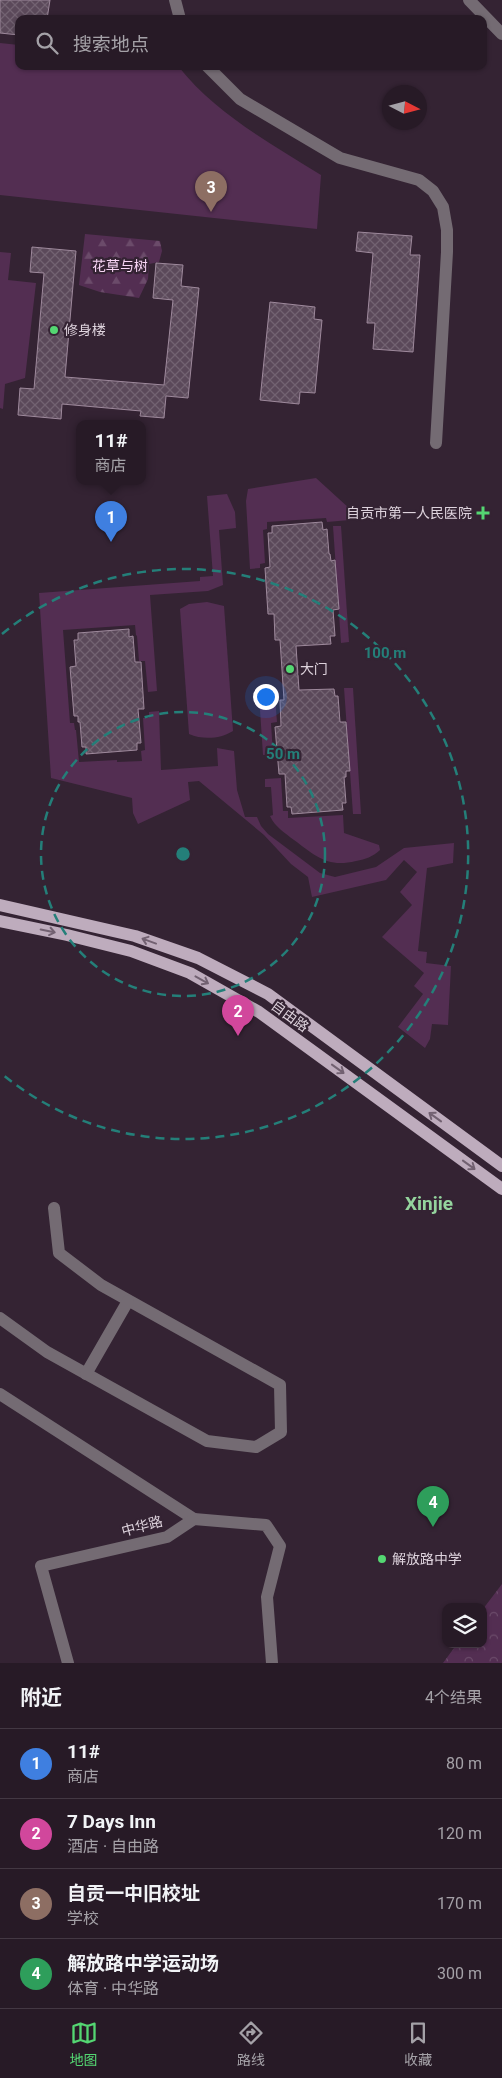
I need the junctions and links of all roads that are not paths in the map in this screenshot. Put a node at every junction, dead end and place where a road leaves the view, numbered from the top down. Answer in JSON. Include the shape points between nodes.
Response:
{"nodes":[{"id":1,"x":175,"y":0,"type":"edge"},
{"id":2,"x":469,"y":0,"type":"edge"},
{"id":3,"x":179,"y":15,"type":"edge"},
{"id":4,"x":484,"y":15,"type":"edge"},
{"id":5,"x":487,"y":19,"type":"edge"},
{"id":6,"x":502,"y":34,"type":"edge"},
{"id":7,"x":211,"y":70,"type":"edge"},
{"id":8,"x":436,"y":443,"type":"dead end"},
{"id":9,"x":0,"y":905,"type":"edge"},
{"id":10,"x":0,"y":921,"type":"edge"},
{"id":11,"x":502,"y":1166,"type":"edge"},
{"id":12,"x":502,"y":1189,"type":"edge"},
{"id":13,"x":54,"y":1208,"type":"dead end"},
{"id":14,"x":128,"y":1301,"type":"junction"},
{"id":15,"x":0,"y":1318,"type":"edge"},
{"id":16,"x":86,"y":1374,"type":"junction"},
{"id":17,"x":0,"y":1394,"type":"edge"},
{"id":18,"x":194,"y":1519,"type":"junction"},
{"id":19,"x":68,"y":1663,"type":"edge"},
{"id":20,"x":272,"y":1663,"type":"edge"}],
"edges":[{"from":1,"to":3,"type":"street"},
{"from":2,"to":4,"type":"street"},
{"from":5,"to":6,"type":"street"},
{"from":7,"to":8,"type":"street","via":[[240,99],[340,158],[419,180],[433,191],[442,207],[447,230]]},
{"from":11,"to":9,"type":"main road","name":"自由路","one_way":true,"via":[[268,994],[198,958],[135,936]]},
{"from":10,"to":12,"type":"main road","name":"自由路","one_way":true,"via":[[131,951],[190,973],[259,1012]]},
{"from":13,"to":14,"type":"street","via":[[59,1252],[101,1285]]},
{"from":14,"to":16,"type":"street"},
{"from":14,"to":16,"type":"street","via":[[280,1385],[281,1432],[256,1447],[206,1441]]},
{"from":15,"to":16,"type":"street","via":[[47,1352]]},
{"from":17,"to":18,"type":"street"},
{"from":18,"to":19,"type":"street","name":"中华路","via":[[167,1537],[41,1566]]},
{"from":18,"to":20,"type":"street","via":[[266,1525],[280,1546],[267,1597]]}]}
